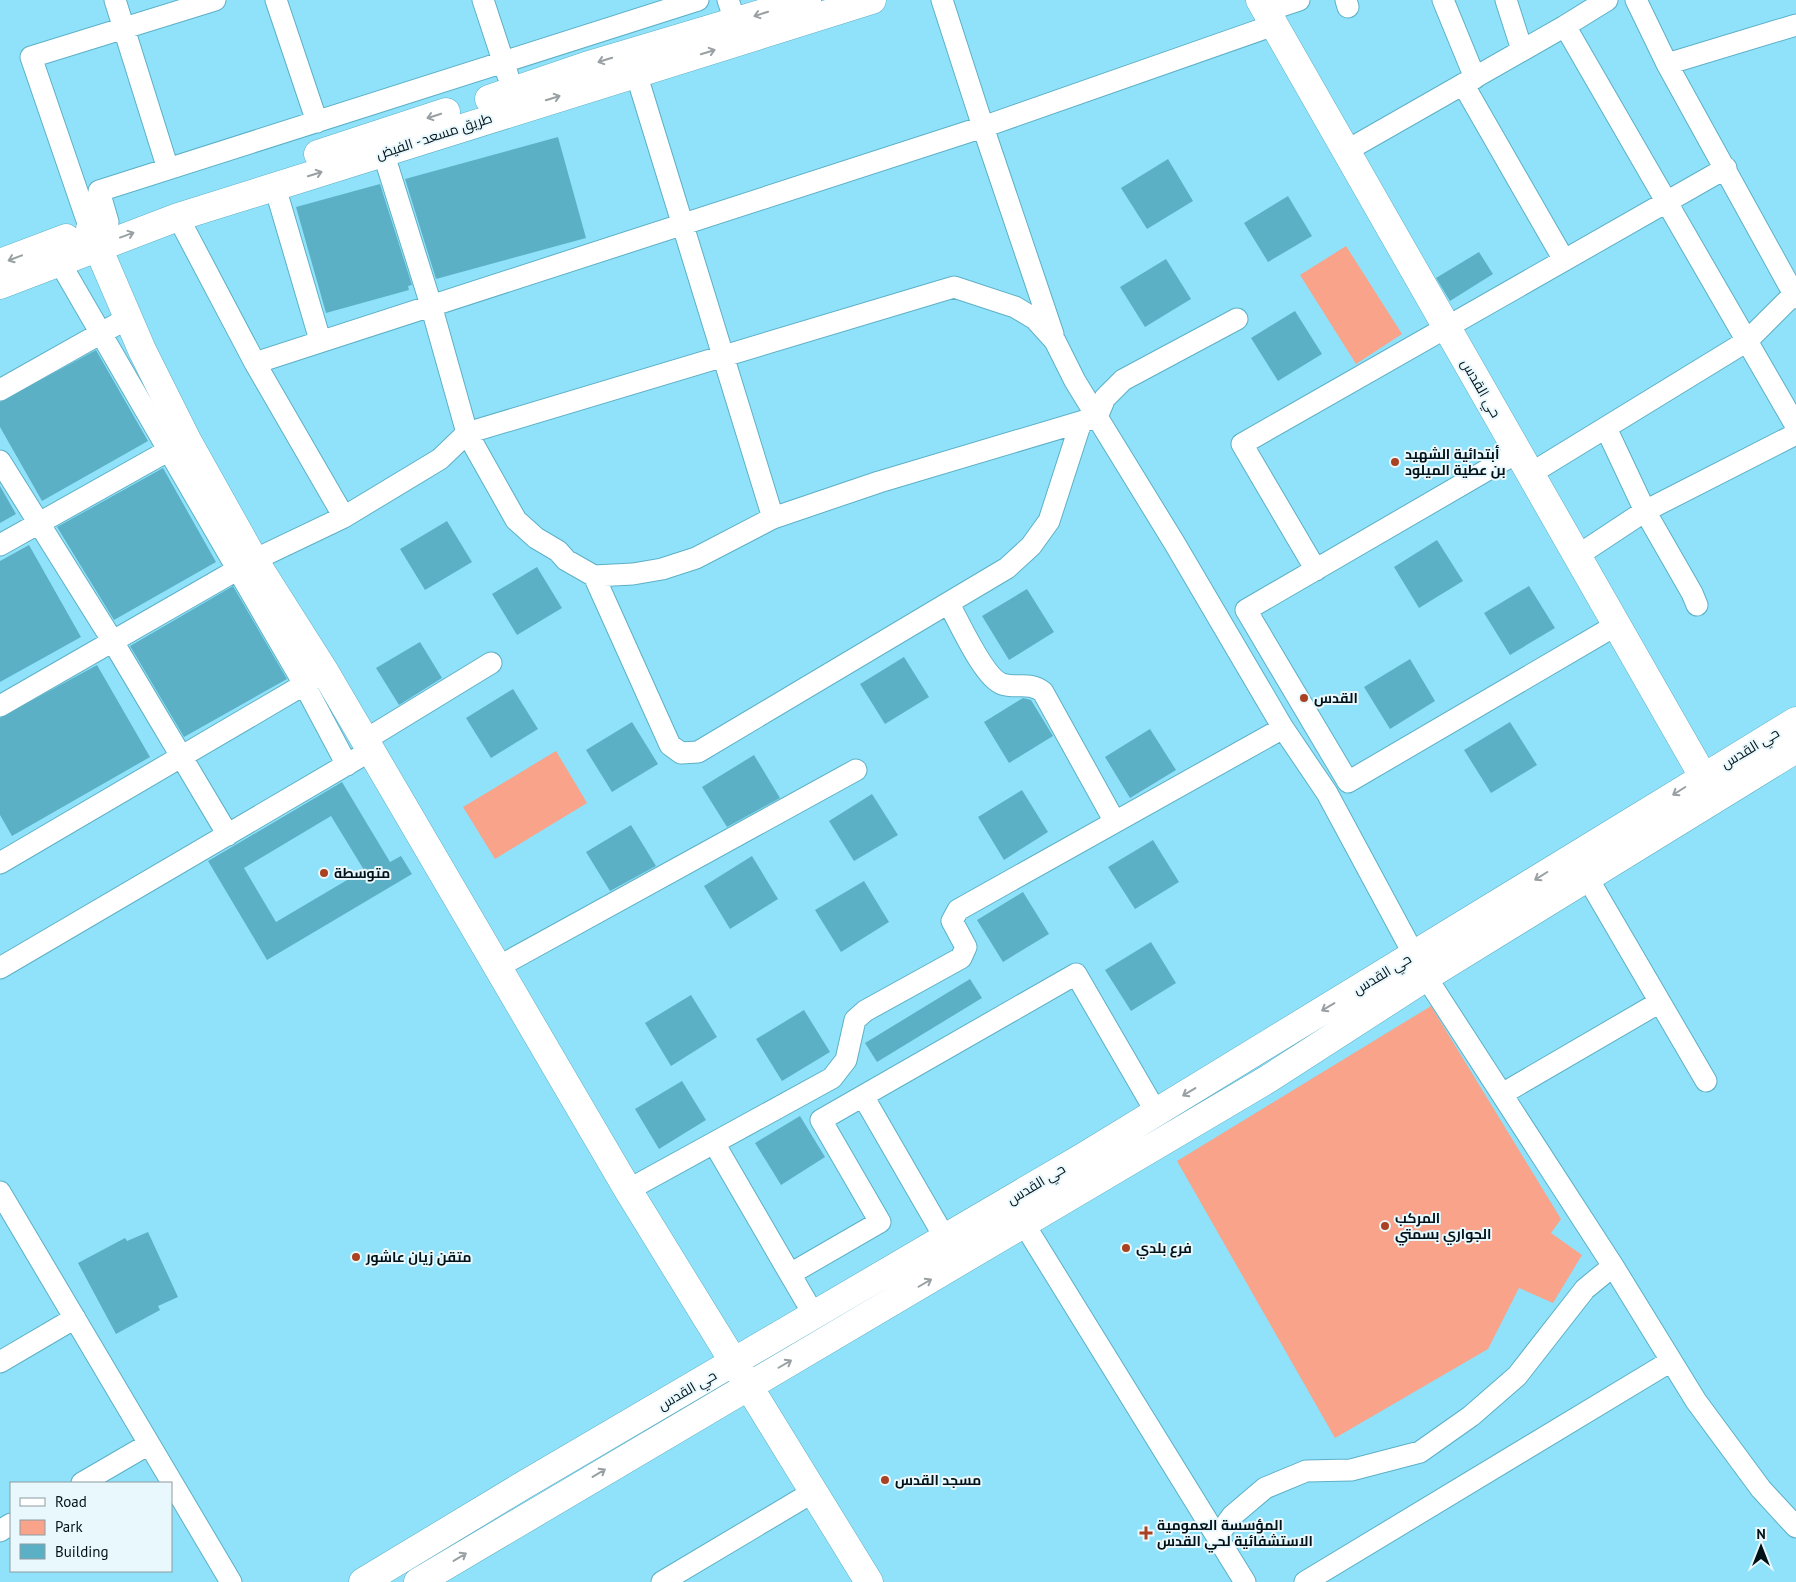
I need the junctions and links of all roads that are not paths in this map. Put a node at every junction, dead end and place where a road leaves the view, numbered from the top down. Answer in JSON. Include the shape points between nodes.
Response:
{"nodes":[{"id":1,"x":115,"y":0,"type":"edge"},
{"id":2,"x":215,"y":0,"type":"edge"},
{"id":3,"x":276,"y":0,"type":"edge"},
{"id":4,"x":483,"y":0,"type":"edge"},
{"id":5,"x":698,"y":0,"type":"edge"},
{"id":6,"x":808,"y":0,"type":"edge"},
{"id":7,"x":872,"y":0,"type":"edge"},
{"id":8,"x":942,"y":0,"type":"edge"},
{"id":9,"x":1299,"y":0,"type":"edge"},
{"id":10,"x":1443,"y":0,"type":"edge"},
{"id":11,"x":1506,"y":0,"type":"edge"},
{"id":12,"x":1607,"y":0,"type":"edge"},
{"id":13,"x":1636,"y":0,"type":"edge"},
{"id":14,"x":1266,"y":12,"type":"edge"},
{"id":15,"x":735,"y":21,"type":"edge"},
{"id":16,"x":1796,"y":25,"type":"edge"},
{"id":17,"x":1565,"y":26,"type":"junction"},
{"id":18,"x":124,"y":28,"type":"junction"},
{"id":19,"x":1522,"y":50,"type":"junction"},
{"id":20,"x":504,"y":63,"type":"junction"},
{"id":21,"x":1667,"y":64,"type":"junction"},
{"id":22,"x":636,"y":74,"type":"junction"},
{"id":23,"x":1469,"y":81,"type":"junction"},
{"id":24,"x":516,"y":100,"type":"junction"},
{"id":25,"x":317,"y":122,"type":"junction"},
{"id":26,"x":983,"y":127,"type":"junction"},
{"id":27,"x":380,"y":144,"type":"junction"},
{"id":28,"x":1346,"y":151,"type":"junction"},
{"id":29,"x":1726,"y":168,"type":"junction"},
{"id":30,"x":168,"y":169,"type":"junction"},
{"id":31,"x":275,"y":187,"type":"junction"},
{"id":32,"x":1666,"y":202,"type":"junction"},
{"id":33,"x":178,"y":216,"type":"junction"},
{"id":34,"x":682,"y":224,"type":"junction"},
{"id":35,"x":99,"y":232,"type":"junction"},
{"id":36,"x":54,"y":252,"type":"junction"},
{"id":37,"x":1564,"y":260,"type":"junction"},
{"id":38,"x":0,"y":263,"type":"edge"},
{"id":39,"x":0,"y":285,"type":"edge"},
{"id":40,"x":1795,"y":294,"type":"edge"},
{"id":41,"x":432,"y":305,"type":"junction"},
{"id":42,"x":128,"y":318,"type":"junction"},
{"id":43,"x":1237,"y":319,"type":"dead end"},
{"id":44,"x":1446,"y":328,"type":"junction"},
{"id":45,"x":101,"y":333,"type":"junction"},
{"id":46,"x":320,"y":340,"type":"junction"},
{"id":47,"x":1055,"y":342,"type":"junction"},
{"id":48,"x":1747,"y":342,"type":"junction"},
{"id":49,"x":723,"y":356,"type":"junction"},
{"id":50,"x":254,"y":362,"type":"junction"},
{"id":51,"x":0,"y":390,"type":"edge"},
{"id":52,"x":1089,"y":419,"type":"junction"},
{"id":53,"x":1796,"y":426,"type":"edge"},
{"id":54,"x":1606,"y":428,"type":"junction"},
{"id":55,"x":467,"y":433,"type":"junction"},
{"id":56,"x":1796,"y":434,"type":"edge"},
{"id":57,"x":178,"y":445,"type":"junction"},
{"id":58,"x":0,"y":461,"type":"edge"},
{"id":59,"x":1524,"y":463,"type":"junction"},
{"id":60,"x":1645,"y":511,"type":"junction"},
{"id":61,"x":344,"y":517,"type":"junction"},
{"id":62,"x":773,"y":518,"type":"junction"},
{"id":63,"x":39,"y":522,"type":"junction"},
{"id":64,"x":0,"y":545,"type":"edge"},
{"id":65,"x":1577,"y":556,"type":"junction"},
{"id":66,"x":246,"y":564,"type":"junction"},
{"id":67,"x":1316,"y":570,"type":"junction"},
{"id":68,"x":594,"y":576,"type":"junction"},
{"id":69,"x":949,"y":604,"type":"junction"},
{"id":70,"x":1697,"y":605,"type":"dead end"},
{"id":71,"x":1618,"y":624,"type":"junction"},
{"id":72,"x":112,"y":640,"type":"junction"},
{"id":73,"x":491,"y":663,"type":"dead end"},
{"id":74,"x":315,"y":678,"type":"junction"},
{"id":75,"x":0,"y":706,"type":"edge"},
{"id":76,"x":1796,"y":721,"type":"edge"},
{"id":77,"x":1283,"y":728,"type":"junction"},
{"id":78,"x":368,"y":745,"type":"junction"},
{"id":79,"x":1796,"y":748,"type":"edge"},
{"id":80,"x":182,"y":756,"type":"junction"},
{"id":81,"x":347,"y":764,"type":"junction"},
{"id":82,"x":856,"y":770,"type":"dead end"},
{"id":83,"x":1348,"y":782,"type":"junction"},
{"id":84,"x":1709,"y":787,"type":"junction"},
{"id":85,"x":1327,"y":793,"type":"junction"},
{"id":86,"x":1115,"y":822,"type":"junction"},
{"id":87,"x":228,"y":835,"type":"junction"},
{"id":88,"x":1,"y":860,"type":"edge"},
{"id":89,"x":1587,"y":877,"type":"junction"},
{"id":90,"x":1419,"y":966,"type":"junction"},
{"id":91,"x":498,"y":967,"type":"junction"},
{"id":92,"x":0,"y":968,"type":"edge"},
{"id":93,"x":1660,"y":1002,"type":"junction"},
{"id":94,"x":1706,"y":1081,"type":"dead end"},
{"id":95,"x":1502,"y":1094,"type":"junction"},
{"id":96,"x":863,"y":1096,"type":"junction"},
{"id":97,"x":1156,"y":1112,"type":"junction"},
{"id":98,"x":714,"y":1143,"type":"junction"},
{"id":99,"x":628,"y":1190,"type":"junction"},
{"id":100,"x":0,"y":1192,"type":"edge"},
{"id":101,"x":1024,"y":1224,"type":"junction"},
{"id":102,"x":945,"y":1238,"type":"junction"},
{"id":103,"x":1613,"y":1266,"type":"junction"},
{"id":104,"x":790,"y":1274,"type":"junction"},
{"id":105,"x":814,"y":1315,"type":"junction"},
{"id":106,"x":75,"y":1318,"type":"junction"},
{"id":107,"x":1671,"y":1361,"type":"junction"},
{"id":108,"x":0,"y":1362,"type":"edge"},
{"id":109,"x":734,"y":1363,"type":"junction"},
{"id":110,"x":747,"y":1386,"type":"junction"},
{"id":111,"x":149,"y":1444,"type":"junction"},
{"id":112,"x":84,"y":1482,"type":"edge"},
{"id":113,"x":172,"y":1482,"type":"edge"},
{"id":114,"x":172,"y":1483,"type":"edge"},
{"id":115,"x":813,"y":1492,"type":"junction"},
{"id":116,"x":492,"y":1504,"type":"junction"},
{"id":117,"x":1796,"y":1527,"type":"edge"},
{"id":118,"x":507,"y":1529,"type":"junction"},
{"id":119,"x":1217,"y":1537,"type":"junction"},
{"id":120,"x":231,"y":1582,"type":"edge"},
{"id":121,"x":363,"y":1582,"type":"edge"},
{"id":122,"x":418,"y":1582,"type":"edge"},
{"id":123,"x":662,"y":1582,"type":"edge"},
{"id":124,"x":868,"y":1582,"type":"edge"},
{"id":125,"x":1245,"y":1582,"type":"edge"},
{"id":126,"x":1304,"y":1582,"type":"edge"}],
"edges":[{"from":1,"to":18,"type":"street"},
{"from":2,"to":18,"type":"street"},
{"from":3,"to":25,"type":"street"},
{"from":4,"to":20,"type":"street"},
{"from":5,"to":20,"type":"street"},
{"from":6,"to":15,"type":"street","name":"طريق مسعد - الفيض","one_way":true},
{"from":7,"to":15,"type":"street","name":"طريق مسعد - الفيض"},
{"from":8,"to":26,"type":"street"},
{"from":9,"to":14,"type":"street"},
{"from":10,"to":23,"type":"street"},
{"from":11,"to":19,"type":"street"},
{"from":12,"to":17,"type":"street"},
{"from":13,"to":21,"type":"street"},
{"from":14,"to":26,"type":"street"},
{"from":14,"to":28,"type":"street","name":"حي القدس"},
{"from":22,"to":15,"type":"street","name":"طريق مسعد - الفيض","one_way":true},
{"from":15,"to":24,"type":"street","name":"طريق مسعد - الفيض","one_way":true,"via":[[595,63]]},
{"from":16,"to":21,"type":"street"},
{"from":17,"to":19,"type":"street"},
{"from":17,"to":32,"type":"street"},
{"from":18,"to":30,"type":"street"},
{"from":18,"to":35,"type":"street","via":[[31,57]]},
{"from":19,"to":23,"type":"street"},
{"from":20,"to":24,"type":"street"},
{"from":20,"to":25,"type":"street"},
{"from":21,"to":29,"type":"street"},
{"from":24,"to":22,"type":"street","name":"طريق مسعد - الفيض","one_way":true},
{"from":22,"to":34,"type":"street"},
{"from":23,"to":28,"type":"street"},
{"from":23,"to":37,"type":"street"},
{"from":24,"to":27,"type":"street","name":"طريق مسعد - الفيض"},
{"from":25,"to":30,"type":"street"},
{"from":26,"to":34,"type":"street"},
{"from":26,"to":47,"type":"street"},
{"from":31,"to":27,"type":"street","name":"طريق مسعد - الفيض","one_way":true},
{"from":27,"to":35,"type":"street","name":"طريق مسعد - الفيض"},
{"from":27,"to":41,"type":"street"},
{"from":28,"to":44,"type":"street","name":"حي القدس"},
{"from":29,"to":32,"type":"street"},
{"from":29,"to":40,"type":"street"},
{"from":30,"to":35,"type":"street","via":[[98,191]]},
{"from":31,"to":33,"type":"street","name":"طريق مسعد - الفيض"},
{"from":31,"to":46,"type":"street"},
{"from":32,"to":37,"type":"street"},
{"from":32,"to":48,"type":"street"},
{"from":35,"to":33,"type":"street","name":"طريق مسعد - الفيض","one_way":true},
{"from":33,"to":50,"type":"street"},
{"from":34,"to":41,"type":"street"},
{"from":34,"to":49,"type":"street"},
{"from":35,"to":36,"type":"street","name":"طريق مسعد - الفيض"},
{"from":35,"to":42,"type":"street"},
{"from":36,"to":38,"type":"street","name":"طريق مسعد - الفيض","one_way":true},
{"from":36,"to":39,"type":"street","name":"طريق مسعد - الفيض"},
{"from":36,"to":45,"type":"street"},
{"from":37,"to":44,"type":"street"},
{"from":40,"to":48,"type":"street"},
{"from":41,"to":46,"type":"street"},
{"from":41,"to":55,"type":"street"},
{"from":42,"to":45,"type":"street"},
{"from":42,"to":57,"type":"street"},
{"from":43,"to":52,"type":"street","via":[[1123,380]]},
{"from":44,"to":59,"type":"street","name":"حي القدس"},
{"from":44,"to":67,"type":"street","via":[[1242,444]]},
{"from":45,"to":51,"type":"street"},
{"from":45,"to":57,"type":"street"},
{"from":46,"to":50,"type":"street"},
{"from":47,"to":49,"type":"street","via":[[1035,319],[1016,307],[954,287]]},
{"from":47,"to":52,"type":"street"},
{"from":48,"to":53,"type":"street"},
{"from":48,"to":54,"type":"street"},
{"from":49,"to":55,"type":"street"},
{"from":49,"to":62,"type":"street"},
{"from":50,"to":61,"type":"street"},
{"from":52,"to":62,"type":"street","via":[[879,482]]},
{"from":52,"to":69,"type":"street","via":[[1041,534],[1007,568]]},
{"from":52,"to":77,"type":"street","via":[[1175,544]]},
{"from":54,"to":59,"type":"street"},
{"from":54,"to":60,"type":"street"},
{"from":55,"to":61,"type":"street","via":[[440,459]]},
{"from":55,"to":68,"type":"street","via":[[516,520],[566,560]]},
{"from":56,"to":60,"type":"street"},
{"from":57,"to":63,"type":"street"},
{"from":57,"to":66,"type":"street"},
{"from":58,"to":63,"type":"street"},
{"from":59,"to":65,"type":"street","name":"حي القدس"},
{"from":59,"to":67,"type":"street"},
{"from":60,"to":65,"type":"street"},
{"from":60,"to":70,"type":"street"},
{"from":61,"to":66,"type":"street"},
{"from":62,"to":68,"type":"street","via":[[696,558],[662,569]]},
{"from":63,"to":64,"type":"street"},
{"from":63,"to":72,"type":"street"},
{"from":65,"to":71,"type":"street","name":"حي القدس"},
{"from":66,"to":72,"type":"street"},
{"from":66,"to":74,"type":"street"},
{"from":67,"to":83,"type":"street","via":[[1246,610]]},
{"from":68,"to":69,"type":"street","via":[[670,745],[686,754],[698,752]]},
{"from":69,"to":86,"type":"street","via":[[991,677],[1003,684],[1029,684],[1043,692]]},
{"from":71,"to":83,"type":"street"},
{"from":71,"to":84,"type":"street","name":"حي القدس"},
{"from":72,"to":75,"type":"street"},
{"from":72,"to":80,"type":"street"},
{"from":73,"to":78,"type":"street"},
{"from":74,"to":78,"type":"street"},
{"from":74,"to":80,"type":"street"},
{"from":74,"to":81,"type":"street"},
{"from":76,"to":84,"type":"street","name":"حي القدس"},
{"from":77,"to":85,"type":"street"},
{"from":77,"to":86,"type":"street"},
{"from":78,"to":81,"type":"street"},
{"from":78,"to":91,"type":"street"},
{"from":79,"to":84,"type":"street"},
{"from":80,"to":87,"type":"street"},
{"from":80,"to":88,"type":"street"},
{"from":81,"to":87,"type":"street"},
{"from":82,"to":91,"type":"street"},
{"from":83,"to":85,"type":"street"},
{"from":84,"to":89,"type":"street"},
{"from":84,"to":90,"type":"street","name":"حي القدس","one_way":true},
{"from":85,"to":90,"type":"street"},
{"from":86,"to":98,"type":"street","via":[[958,910],[952,921],[966,947],[961,958],[865,1011],[855,1020],[846,1060],[832,1078]]},
{"from":87,"to":92,"type":"street"},
{"from":89,"to":90,"type":"street"},
{"from":89,"to":93,"type":"street"},
{"from":90,"to":95,"type":"street"},
{"from":90,"to":97,"type":"street","name":"حي القدس","one_way":true},
{"from":90,"to":101,"type":"street","via":[[1268,1079]]},
{"from":91,"to":99,"type":"street"},
{"from":93,"to":94,"type":"street"},
{"from":93,"to":95,"type":"street"},
{"from":95,"to":103,"type":"street"},
{"from":96,"to":97,"type":"street","via":[[1076,974]]},
{"from":96,"to":102,"type":"street"},
{"from":96,"to":104,"type":"street","via":[[821,1120],[880,1222]]},
{"from":97,"to":102,"type":"street","name":"حي القدس"},
{"from":98,"to":99,"type":"street"},
{"from":98,"to":104,"type":"street"},
{"from":99,"to":109,"type":"street"},
{"from":100,"to":106,"type":"street"},
{"from":110,"to":101,"type":"street","one_way":true},
{"from":101,"to":119,"type":"street"},
{"from":102,"to":105,"type":"street","name":"حي القدس"},
{"from":103,"to":107,"type":"street"},
{"from":103,"to":119,"type":"street","via":[[1585,1289],[1517,1376],[1471,1416],[1420,1452],[1351,1470],[1306,1471],[1265,1488],[1232,1516]]},
{"from":104,"to":105,"type":"street"},
{"from":105,"to":109,"type":"street","name":"حي القدس"},
{"from":106,"to":108,"type":"street"},
{"from":106,"to":111,"type":"street"},
{"from":107,"to":117,"type":"street","via":[[1696,1401],[1761,1489]]},
{"from":107,"to":126,"type":"street"},
{"from":109,"to":110,"type":"street"},
{"from":109,"to":116,"type":"street","name":"حي القدس"},
{"from":110,"to":115,"type":"street"},
{"from":118,"to":110,"type":"street","one_way":true},
{"from":111,"to":112,"type":"street"},
{"from":111,"to":113,"type":"street"},
{"from":114,"to":120,"type":"street"},
{"from":115,"to":123,"type":"street"},
{"from":115,"to":124,"type":"street"},
{"from":116,"to":118,"type":"street"},
{"from":116,"to":121,"type":"street","name":"حي القدس"},
{"from":122,"to":118,"type":"street","one_way":true},
{"from":119,"to":125,"type":"street"}]}
